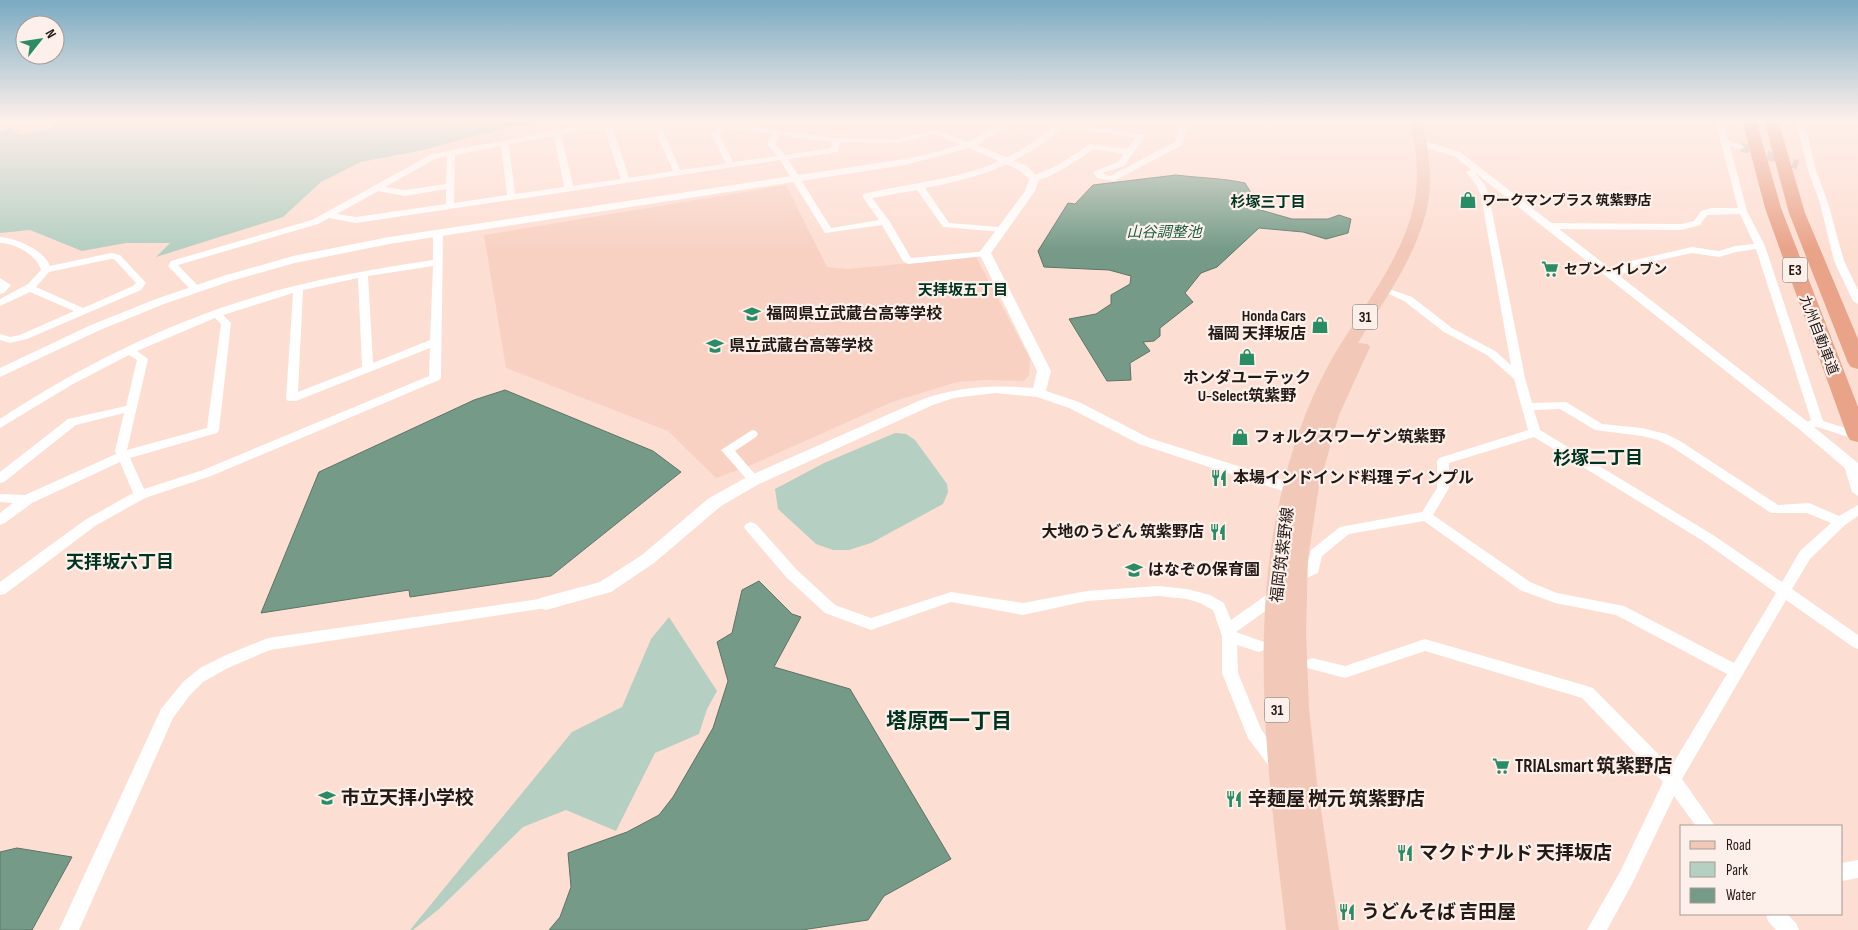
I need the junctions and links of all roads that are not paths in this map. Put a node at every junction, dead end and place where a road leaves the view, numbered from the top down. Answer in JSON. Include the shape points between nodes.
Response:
{"nodes":[{"id":1,"x":422,"y":163,"type":"edge"},
{"id":2,"x":452,"y":163,"type":"edge"},
{"id":3,"x":507,"y":163,"type":"edge"},
{"id":4,"x":564,"y":163,"type":"edge"},
{"id":5,"x":620,"y":163,"type":"edge"},
{"id":6,"x":673,"y":163,"type":"edge"},
{"id":7,"x":748,"y":163,"type":"edge"},
{"id":8,"x":786,"y":163,"type":"edge"},
{"id":9,"x":896,"y":163,"type":"edge"},
{"id":10,"x":1001,"y":163,"type":"edge"},
{"id":11,"x":1013,"y":163,"type":"edge"},
{"id":12,"x":1066,"y":163,"type":"edge"},
{"id":13,"x":1121,"y":163,"type":"edge"},
{"id":14,"x":1140,"y":163,"type":"edge"},
{"id":15,"x":1424,"y":163,"type":"edge"},
{"id":16,"x":1431,"y":163,"type":"edge"},
{"id":17,"x":1469,"y":163,"type":"edge"},
{"id":18,"x":1730,"y":163,"type":"edge"},
{"id":19,"x":1761,"y":163,"type":"edge"},
{"id":20,"x":1784,"y":163,"type":"edge"},
{"id":21,"x":1807,"y":163,"type":"edge"},
{"id":22,"x":731,"y":166,"type":"joint"},
{"id":23,"x":1477,"y":169,"type":"junction"},
{"id":24,"x":678,"y":174,"type":"junction"},
{"id":25,"x":795,"y":179,"type":"junction"},
{"id":26,"x":1034,"y":179,"type":"junction"},
{"id":27,"x":626,"y":181,"type":"junction"},
{"id":28,"x":451,"y":186,"type":"junction"},
{"id":29,"x":919,"y":186,"type":"junction"},
{"id":30,"x":377,"y":188,"type":"junction"},
{"id":31,"x":569,"y":189,"type":"junction"},
{"id":32,"x":511,"y":197,"type":"junction"},
{"id":33,"x":450,"y":206,"type":"junction"},
{"id":34,"x":1743,"y":211,"type":"junction"},
{"id":35,"x":329,"y":215,"type":"junction"},
{"id":36,"x":884,"y":222,"type":"junction"},
{"id":37,"x":1552,"y":226,"type":"junction"},
{"id":38,"x":999,"y":230,"type":"junction"},
{"id":39,"x":438,"y":233,"type":"junction"},
{"id":40,"x":0,"y":240,"type":"edge"},
{"id":41,"x":1760,"y":246,"type":"junction"},
{"id":42,"x":985,"y":253,"type":"junction"},
{"id":43,"x":436,"y":262,"type":"junction"},
{"id":44,"x":46,"y":270,"type":"junction"},
{"id":45,"x":363,"y":274,"type":"junction"},
{"id":46,"x":1614,"y":276,"type":"junction"},
{"id":47,"x":0,"y":281,"type":"edge"},
{"id":48,"x":30,"y":288,"type":"junction"},
{"id":49,"x":195,"y":288,"type":"junction"},
{"id":50,"x":298,"y":288,"type":"junction"},
{"id":51,"x":0,"y":291,"type":"edge"},
{"id":52,"x":1392,"y":293,"type":"junction"},
{"id":53,"x":1858,"y":301,"type":"edge"},
{"id":54,"x":0,"y":303,"type":"edge"},
{"id":55,"x":82,"y":310,"type":"junction"},
{"id":56,"x":216,"y":314,"type":"junction"},
{"id":57,"x":0,"y":337,"type":"edge"},
{"id":58,"x":435,"y":342,"type":"junction"},
{"id":59,"x":128,"y":350,"type":"junction"},
{"id":60,"x":1858,"y":363,"type":"edge"},
{"id":61,"x":368,"y":368,"type":"junction"},
{"id":62,"x":0,"y":373,"type":"edge"},
{"id":63,"x":1519,"y":378,"type":"junction"},
{"id":64,"x":1038,"y":393,"type":"junction"},
{"id":65,"x":1527,"y":407,"type":"junction"},
{"id":66,"x":132,"y":408,"type":"junction"},
{"id":67,"x":1818,"y":423,"type":"junction"},
{"id":68,"x":0,"y":424,"type":"edge"},
{"id":69,"x":1804,"y":426,"type":"junction"},
{"id":70,"x":1856,"y":430,"type":"edge"},
{"id":71,"x":1535,"y":432,"type":"junction"},
{"id":72,"x":752,"y":434,"type":"dead end"},
{"id":73,"x":122,"y":456,"type":"junction"},
{"id":74,"x":1853,"y":467,"type":"edge"},
{"id":75,"x":0,"y":479,"type":"edge"},
{"id":76,"x":754,"y":480,"type":"junction"},
{"id":77,"x":1300,"y":491,"type":"junction"},
{"id":78,"x":1858,"y":492,"type":"edge"},
{"id":79,"x":140,"y":495,"type":"junction"},
{"id":80,"x":0,"y":498,"type":"edge"},
{"id":81,"x":27,"y":500,"type":"junction"},
{"id":82,"x":1858,"y":510,"type":"edge"},
{"id":83,"x":1426,"y":516,"type":"junction"},
{"id":84,"x":0,"y":520,"type":"edge"},
{"id":85,"x":1840,"y":522,"type":"junction"},
{"id":86,"x":751,"y":527,"type":"dead end"},
{"id":87,"x":1295,"y":578,"type":"junction"},
{"id":88,"x":0,"y":590,"type":"edge"},
{"id":89,"x":1784,"y":591,"type":"junction"},
{"id":90,"x":1277,"y":595,"type":"junction"},
{"id":91,"x":546,"y":603,"type":"joint"},
{"id":92,"x":1229,"y":633,"type":"junction"},
{"id":93,"x":1858,"y":644,"type":"edge"},
{"id":94,"x":1259,"y":646,"type":"dead end"},
{"id":95,"x":1312,"y":664,"type":"dead end"},
{"id":96,"x":1736,"y":671,"type":"junction"},
{"id":97,"x":1281,"y":769,"type":"junction"},
{"id":98,"x":1673,"y":780,"type":"junction"},
{"id":99,"x":1705,"y":825,"type":"edge"},
{"id":100,"x":1858,"y":869,"type":"edge"},
{"id":101,"x":1843,"y":872,"type":"edge"},
{"id":102,"x":1776,"y":915,"type":"edge"},
{"id":103,"x":69,"y":930,"type":"edge"},
{"id":104,"x":1300,"y":930,"type":"edge"},
{"id":105,"x":1325,"y":930,"type":"edge"},
{"id":106,"x":1597,"y":930,"type":"edge"},
{"id":107,"x":1789,"y":930,"type":"edge"}],
"edges":[{"from":1,"to":30,"type":"street"},
{"from":2,"to":28,"type":"street"},
{"from":3,"to":32,"type":"street"},
{"from":4,"to":31,"type":"street"},
{"from":5,"to":27,"type":"street"},
{"from":6,"to":24,"type":"street"},
{"from":7,"to":22,"type":"street"},
{"from":8,"to":25,"type":"street"},
{"from":9,"to":25,"type":"street"},
{"from":10,"to":29,"type":"street"},
{"from":11,"to":26,"type":"street"},
{"from":12,"to":26,"type":"street"},
{"from":13,"to":14,"type":"street","via":[[1097,172],[1111,179]]},
{"from":15,"to":77,"type":"main road","name":"福岡筑紫野線","number":"31","via":[[1421,204],[1410,239],[1337,365],[1312,416]]},
{"from":16,"to":52,"type":"main road","name":"福岡筑紫野線","number":"31","via":[[1434,176],[1433,206],[1423,242]]},
{"from":17,"to":23,"type":"street"},
{"from":18,"to":34,"type":"street"},
{"from":19,"to":70,"type":"highway","name":"九州自動車道","number":"E3","via":[[1773,208]]},
{"from":20,"to":60,"type":"highway","name":"九州自動車道","number":"E3","via":[[1798,213]]},
{"from":21,"to":53,"type":"street","via":[[1824,203],[1839,260]]},
{"from":22,"to":24,"type":"street"},
{"from":23,"to":37,"type":"street"},
{"from":23,"to":63,"type":"street","via":[[1470,172],[1485,196]]},
{"from":24,"to":27,"type":"street"},
{"from":25,"to":36,"type":"street","via":[[828,231]]},
{"from":25,"to":39,"type":"street"},
{"from":26,"to":38,"type":"street","via":[[1030,190]]},
{"from":27,"to":31,"type":"street"},
{"from":28,"to":30,"type":"street","via":[[405,193]]},
{"from":28,"to":33,"type":"street"},
{"from":29,"to":36,"type":"street","via":[[866,196]]},
{"from":29,"to":38,"type":"street","via":[[946,225]]},
{"from":30,"to":35,"type":"street"},
{"from":31,"to":32,"type":"street"},
{"from":32,"to":33,"type":"street"},
{"from":33,"to":35,"type":"street","via":[[356,220]]},
{"from":34,"to":37,"type":"street","via":[[1704,213],[1696,223],[1681,227]]},
{"from":34,"to":41,"type":"street"},
{"from":35,"to":49,"type":"street","via":[[315,222],[174,263],[173,266]]},
{"from":36,"to":42,"type":"street","via":[[908,261]]},
{"from":37,"to":46,"type":"street"},
{"from":38,"to":42,"type":"street"},
{"from":39,"to":43,"type":"street"},
{"from":39,"to":49,"type":"street","via":[[297,259]]},
{"from":40,"to":44,"type":"street","via":[[18,242],[44,263]]},
{"from":41,"to":46,"type":"street","via":[[1735,248],[1719,254],[1692,250],[1639,262]]},
{"from":41,"to":67,"type":"street"},
{"from":42,"to":64,"type":"street","via":[[1044,371]]},
{"from":43,"to":45,"type":"street"},
{"from":43,"to":58,"type":"street"},
{"from":44,"to":48,"type":"street"},
{"from":44,"to":55,"type":"street","via":[[111,256],[117,257],[141,284]]},
{"from":45,"to":50,"type":"street"},
{"from":45,"to":61,"type":"street"},
{"from":46,"to":69,"type":"street"},
{"from":47,"to":51,"type":"street","via":[[6,285]]},
{"from":48,"to":54,"type":"street"},
{"from":48,"to":55,"type":"street"},
{"from":49,"to":62,"type":"street","via":[[112,319]]},
{"from":50,"to":56,"type":"street"},
{"from":50,"to":61,"type":"street","via":[[292,399]]},
{"from":52,"to":63,"type":"street","via":[[1408,299],[1448,330],[1491,353]]},
{"from":52,"to":77,"type":"main road","name":"福岡筑紫野線","number":"31","via":[[1337,394]]},
{"from":55,"to":57,"type":"street","via":[[16,340]]},
{"from":56,"to":59,"type":"street"},
{"from":56,"to":73,"type":"street","via":[[226,323],[213,430]]},
{"from":58,"to":61,"type":"street"},
{"from":58,"to":79,"type":"street","via":[[435,378],[207,473]]},
{"from":59,"to":66,"type":"street","via":[[143,359]]},
{"from":59,"to":68,"type":"street","via":[[67,381]]},
{"from":63,"to":65,"type":"street"},
{"from":64,"to":76,"type":"street","via":[[995,389],[952,394]]},
{"from":64,"to":77,"type":"street","via":[[1074,406],[1144,441]]},
{"from":65,"to":71,"type":"street"},
{"from":65,"to":85,"type":"street","via":[[1562,405],[1599,426],[1662,437],[1776,510],[1809,508]]},
{"from":66,"to":73,"type":"street"},
{"from":66,"to":75,"type":"street","via":[[72,422]]},
{"from":67,"to":69,"type":"street"},
{"from":67,"to":70,"type":"street"},
{"from":69,"to":74,"type":"street"},
{"from":71,"to":83,"type":"street","via":[[1443,461],[1443,488]]},
{"from":71,"to":89,"type":"street","via":[[1708,538]]},
{"from":72,"to":76,"type":"street","via":[[727,450]]},
{"from":73,"to":79,"type":"street"},
{"from":73,"to":81,"type":"street"},
{"from":74,"to":78,"type":"street"},
{"from":76,"to":91,"type":"street","via":[[715,502],[648,558],[605,587]]},
{"from":77,"to":87,"type":"main road","name":"福岡筑紫野線","number":"31"},
{"from":77,"to":90,"type":"main road","name":"福岡筑紫野線","number":"31","via":[[1281,546]]},
{"from":79,"to":88,"type":"street","via":[[90,523]]},
{"from":80,"to":81,"type":"street"},
{"from":81,"to":84,"type":"street"},
{"from":82,"to":85,"type":"street"},
{"from":83,"to":87,"type":"street","via":[[1345,530],[1316,554],[1312,569]]},
{"from":83,"to":96,"type":"street","via":[[1525,586],[1555,598],[1619,610]]},
{"from":85,"to":89,"type":"street","via":[[1805,556]]},
{"from":86,"to":92,"type":"street","via":[[791,573],[830,609],[871,624],[951,597],[1023,609],[1087,596],[1158,591],[1187,594],[1213,603],[1219,607]]},
{"from":87,"to":105,"type":"main road","name":"福岡筑紫野線","number":"31","via":[[1294,669],[1303,778]]},
{"from":89,"to":93,"type":"street"},
{"from":89,"to":96,"type":"street"},
{"from":90,"to":92,"type":"street"},
{"from":90,"to":97,"type":"main road","name":"福岡筑紫野線","number":"31","via":[[1274,662]]},
{"from":91,"to":103,"type":"street","via":[[268,644],[197,679],[167,714]]},
{"from":92,"to":94,"type":"street"},
{"from":92,"to":97,"type":"street","via":[[1230,673],[1254,733]]},
{"from":95,"to":98,"type":"street","via":[[1345,672],[1425,645],[1587,693]]},
{"from":96,"to":98,"type":"street"},
{"from":97,"to":104,"type":"main road","name":"福岡筑紫野線","number":"31"},
{"from":98,"to":99,"type":"street"},
{"from":98,"to":106,"type":"street"},
{"from":100,"to":101,"type":"street"},
{"from":102,"to":107,"type":"street"}]}
